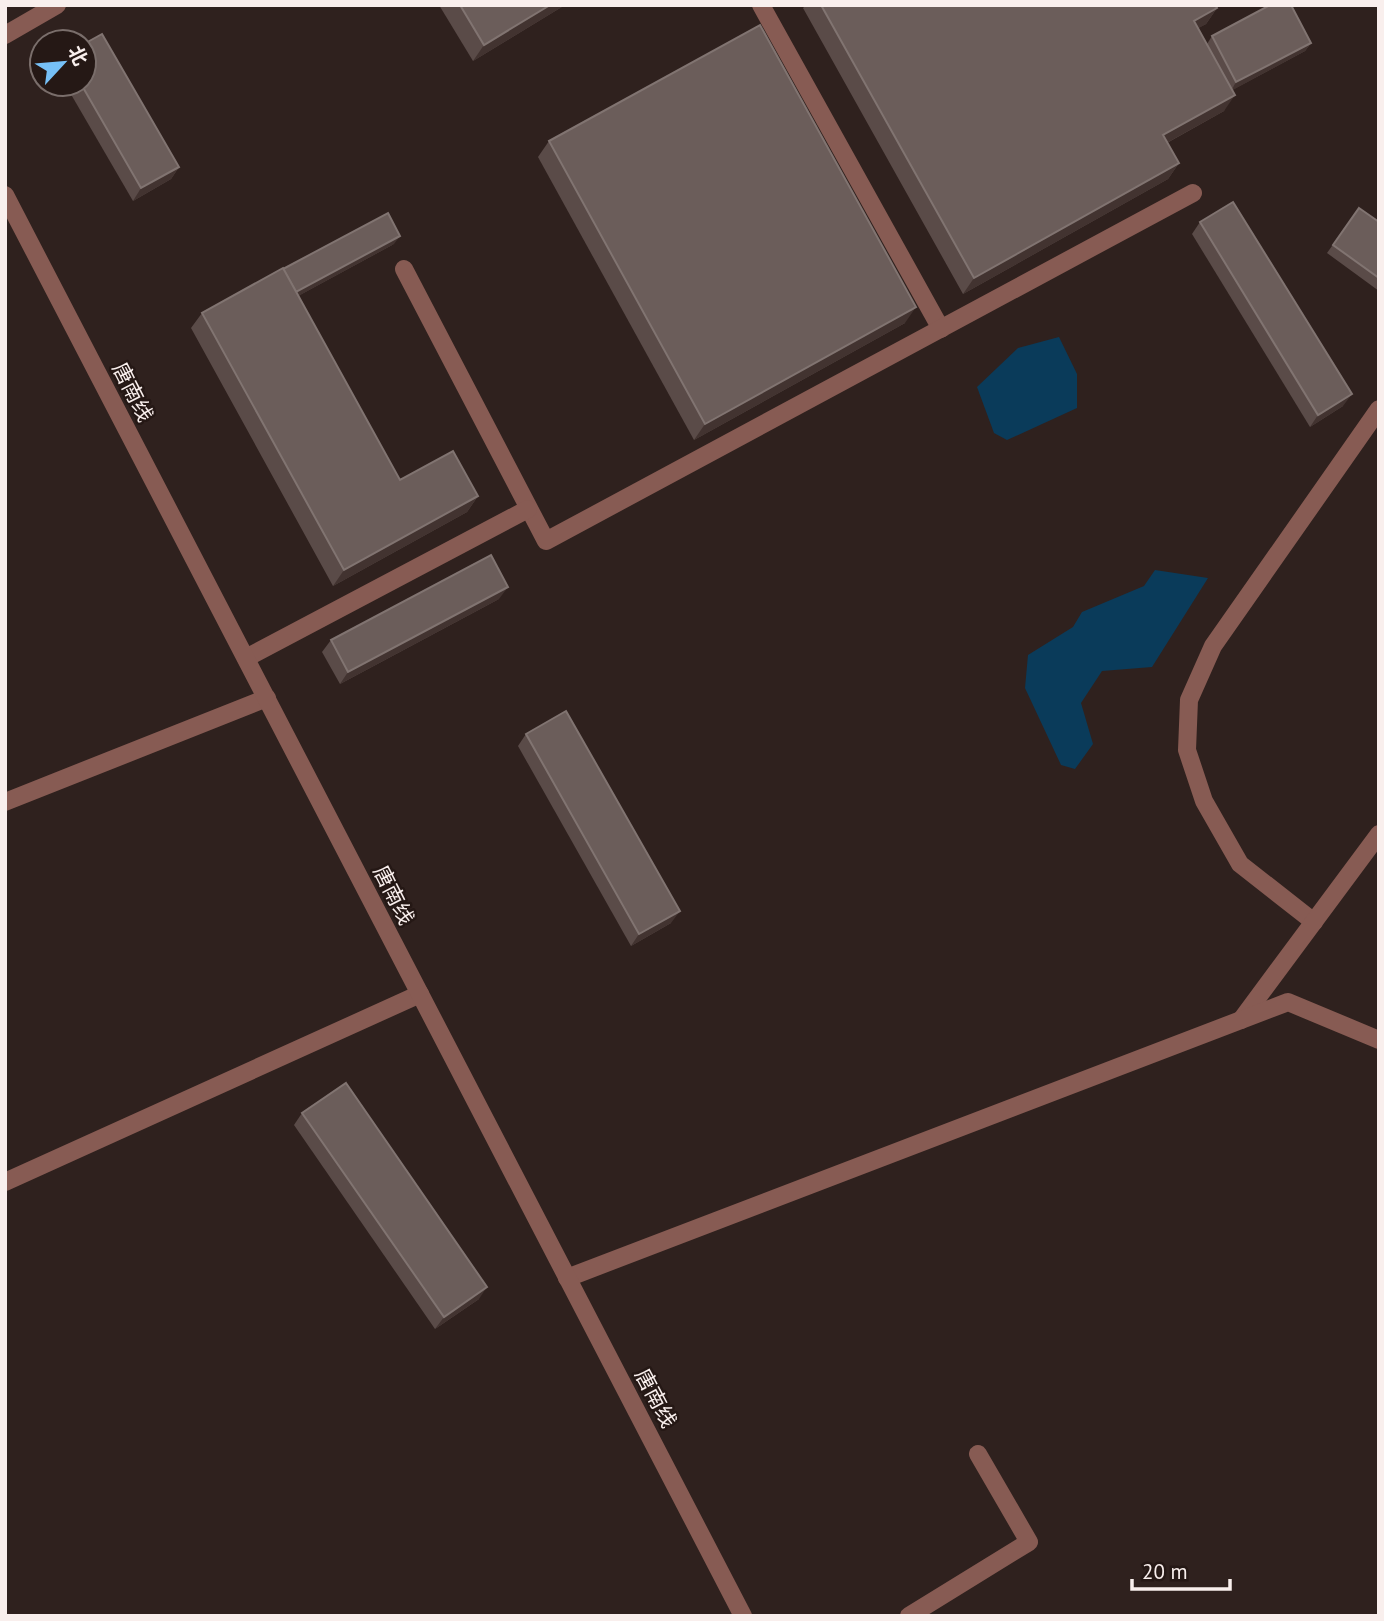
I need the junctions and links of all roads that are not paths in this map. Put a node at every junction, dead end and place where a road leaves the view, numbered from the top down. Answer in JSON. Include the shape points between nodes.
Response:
{"nodes":[{"id":1,"x":57,"y":5,"type":"edge"},
{"id":2,"x":761,"y":5,"type":"edge"},
{"id":3,"x":5,"y":35,"type":"edge"},
{"id":4,"x":1192,"y":193,"type":"dead end"},
{"id":5,"x":5,"y":195,"type":"edge"},
{"id":6,"x":404,"y":269,"type":"dead end"},
{"id":7,"x":941,"y":329,"type":"junction"},
{"id":8,"x":1379,"y":409,"type":"edge"},
{"id":9,"x":528,"y":509,"type":"junction"},
{"id":10,"x":246,"y":658,"type":"junction"},
{"id":11,"x":267,"y":698,"type":"junction"},
{"id":12,"x":5,"y":802,"type":"edge"},
{"id":13,"x":1379,"y":834,"type":"edge"},
{"id":14,"x":1314,"y":922,"type":"junction"},
{"id":15,"x":420,"y":994,"type":"junction"},
{"id":16,"x":1241,"y":1020,"type":"junction"},
{"id":17,"x":1379,"y":1040,"type":"edge"},
{"id":18,"x":5,"y":1182,"type":"edge"},
{"id":19,"x":567,"y":1278,"type":"junction"},
{"id":20,"x":978,"y":1454,"type":"dead end"},
{"id":21,"x":743,"y":1616,"type":"edge"},
{"id":22,"x":909,"y":1616,"type":"edge"}],
"edges":[{"from":1,"to":3,"type":"street"},
{"from":2,"to":7,"type":"street"},
{"from":4,"to":7,"type":"street"},
{"from":5,"to":10,"type":"street","name":"唐南线"},
{"from":6,"to":9,"type":"street"},
{"from":7,"to":9,"type":"street","via":[[546,541]]},
{"from":8,"to":14,"type":"street","via":[[1213,646],[1189,700],[1187,750],[1204,801],[1240,864]]},
{"from":9,"to":10,"type":"street"},
{"from":10,"to":11,"type":"street","name":"唐南线"},
{"from":11,"to":12,"type":"street"},
{"from":11,"to":15,"type":"street","name":"唐南线"},
{"from":13,"to":14,"type":"street"},
{"from":14,"to":16,"type":"street"},
{"from":15,"to":18,"type":"street"},
{"from":15,"to":19,"type":"street","name":"唐南线"},
{"from":16,"to":17,"type":"street","via":[[1288,1002]]},
{"from":16,"to":19,"type":"street"},
{"from":19,"to":21,"type":"street","name":"唐南线"},
{"from":20,"to":22,"type":"street","via":[[1029,1542]]}]}
